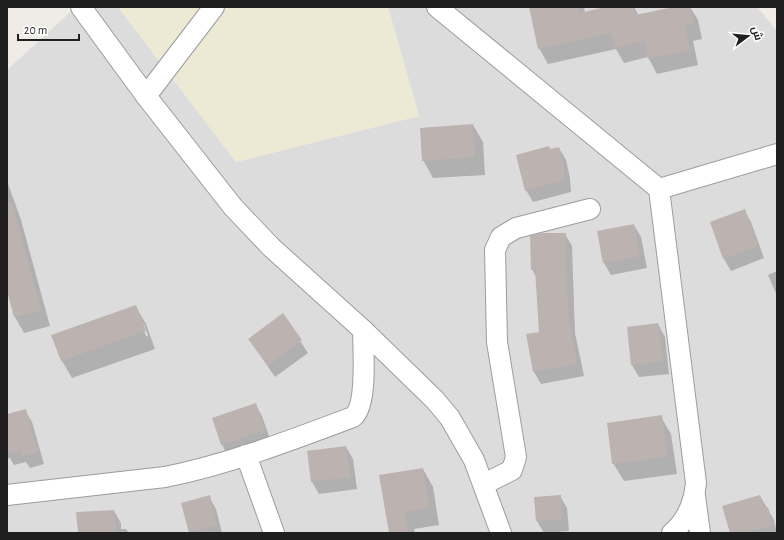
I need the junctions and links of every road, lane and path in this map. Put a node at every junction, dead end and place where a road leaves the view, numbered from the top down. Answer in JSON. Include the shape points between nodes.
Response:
{"nodes":[{"id":1,"x":81,"y":7,"type":"edge"},
{"id":2,"x":98,"y":7,"type":"edge"},
{"id":3,"x":214,"y":7,"type":"edge"},
{"id":4,"x":437,"y":7,"type":"edge"},
{"id":5,"x":100,"y":34,"type":"junction"},
{"id":6,"x":146,"y":96,"type":"junction"},
{"id":7,"x":777,"y":154,"type":"edge"},
{"id":8,"x":659,"y":189,"type":"junction"},
{"id":9,"x":590,"y":209,"type":"dead end"},
{"id":10,"x":363,"y":330,"type":"junction"},
{"id":11,"x":246,"y":455,"type":"junction"},
{"id":12,"x":484,"y":484,"type":"junction"},
{"id":13,"x":7,"y":496,"type":"edge"},
{"id":14,"x":695,"y":496,"type":"junction"},
{"id":15,"x":274,"y":533,"type":"edge"},
{"id":16,"x":501,"y":533,"type":"edge"},
{"id":17,"x":672,"y":533,"type":"edge"},
{"id":18,"x":700,"y":533,"type":"edge"}],
"edges":[{"from":1,"to":5,"type":"street"},
{"from":2,"to":5,"type":"street"},
{"from":3,"to":6,"type":"street"},
{"from":4,"to":8,"type":"street"},
{"from":5,"to":6,"type":"street"},
{"from":6,"to":10,"type":"street","via":[[233,207],[271,247]]},
{"from":7,"to":8,"type":"street"},
{"from":8,"to":14,"type":"street","via":[[696,483]]},
{"from":9,"to":12,"type":"street","via":[[516,228],[496,243],[494,258],[497,342],[516,457],[512,470]]},
{"from":10,"to":11,"type":"street","via":[[362,396],[357,413],[347,419]]},
{"from":10,"to":12,"type":"street","via":[[450,418],[474,460]]},
{"from":11,"to":13,"type":"street","via":[[165,478]]},
{"from":11,"to":15,"type":"street"},
{"from":12,"to":16,"type":"street"},
{"from":14,"to":17,"type":"street","via":[[689,513]]},
{"from":14,"to":18,"type":"street"}]}
